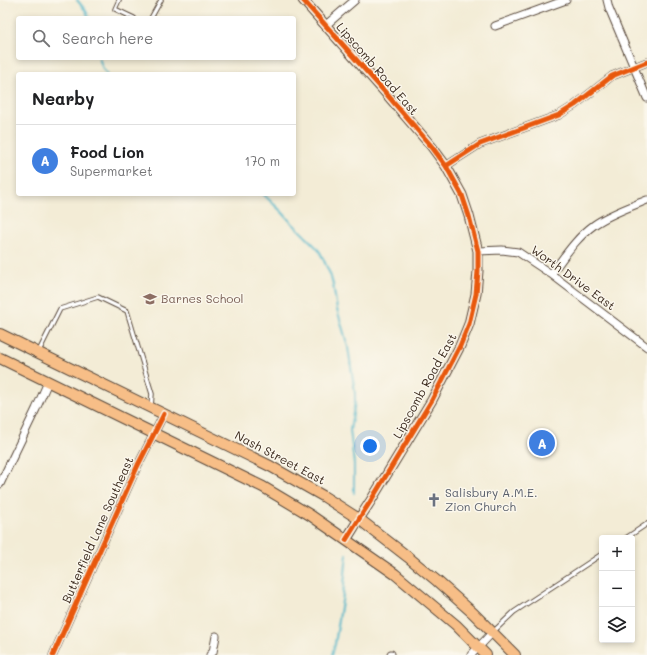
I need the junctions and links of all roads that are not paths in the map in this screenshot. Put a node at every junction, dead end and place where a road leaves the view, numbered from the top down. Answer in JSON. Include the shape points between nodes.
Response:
{"nodes":[{"id":1,"x":119,"y":0,"type":"edge"},
{"id":2,"x":161,"y":0,"type":"edge"},
{"id":3,"x":303,"y":0,"type":"edge"},
{"id":4,"x":355,"y":0,"type":"edge"},
{"id":5,"x":566,"y":0,"type":"edge"},
{"id":6,"x":607,"y":0,"type":"edge"},
{"id":7,"x":130,"y":16,"type":"edge"},
{"id":8,"x":152,"y":16,"type":"edge"},
{"id":9,"x":326,"y":25,"type":"junction"},
{"id":10,"x":495,"y":26,"type":"dead end"},
{"id":11,"x":647,"y":62,"type":"edge"},
{"id":12,"x":633,"y":67,"type":"junction"},
{"id":13,"x":647,"y":98,"type":"edge"},
{"id":14,"x":446,"y":166,"type":"junction"},
{"id":15,"x":647,"y":200,"type":"edge"},
{"id":16,"x":478,"y":251,"type":"junction"},
{"id":17,"x":551,"y":274,"type":"junction"},
{"id":18,"x":0,"y":334,"type":"edge"},
{"id":19,"x":647,"y":347,"type":"edge"},
{"id":20,"x":38,"y":353,"type":"junction"},
{"id":21,"x":0,"y":358,"type":"edge"},
{"id":22,"x":48,"y":382,"type":"junction"},
{"id":23,"x":151,"y":408,"type":"junction"},
{"id":24,"x":164,"y":414,"type":"junction"},
{"id":25,"x":154,"y":433,"type":"junction"},
{"id":26,"x":0,"y":484,"type":"edge"},
{"id":27,"x":358,"y":519,"type":"junction"},
{"id":28,"x":647,"y":524,"type":"edge"},
{"id":29,"x":630,"y":535,"type":"edge"},
{"id":30,"x":346,"y":540,"type":"junction"},
{"id":31,"x":599,"y":556,"type":"edge"},
{"id":32,"x":492,"y":633,"type":"junction"},
{"id":33,"x":216,"y":636,"type":"dead end"},
{"id":34,"x":478,"y":647,"type":"junction"},
{"id":35,"x":54,"y":655,"type":"edge"},
{"id":36,"x":210,"y":655,"type":"edge"},
{"id":37,"x":471,"y":655,"type":"edge"},
{"id":38,"x":486,"y":655,"type":"edge"},
{"id":39,"x":515,"y":655,"type":"edge"}],
"edges":[{"from":1,"to":7,"type":"lane","via":[[115,9]]},
{"from":2,"to":8,"type":"lane"},
{"from":3,"to":9,"type":"street","name":"Lipscomb Road East"},
{"from":4,"to":9,"type":"street"},
{"from":5,"to":10,"type":"street"},
{"from":6,"to":12,"type":"street"},
{"from":9,"to":14,"type":"street","name":"Lipscomb Road East"},
{"from":11,"to":12,"type":"street"},
{"from":12,"to":13,"type":"street"},
{"from":12,"to":14,"type":"street","via":[[612,76],[559,115],[480,144]]},
{"from":14,"to":16,"type":"street","name":"Lipscomb Road East","via":[[462,195]]},
{"from":15,"to":17,"type":"street","via":[[594,225],[580,236]]},
{"from":16,"to":17,"type":"street","name":"Worth Drive East","via":[[518,252]]},
{"from":16,"to":27,"type":"street","name":"Lipscomb Road East","via":[[476,294],[469,324],[460,346],[428,406]]},
{"from":17,"to":19,"type":"street","name":"Worth Drive East"},
{"from":18,"to":20,"type":"main road","name":"Nash Street East"},
{"from":20,"to":23,"type":"main road","name":"Nash Street East"},
{"from":20,"to":23,"type":"lane","via":[[60,309],[98,297],[127,311],[152,394]]},
{"from":21,"to":22,"type":"main road"},
{"from":22,"to":25,"type":"main road"},
{"from":22,"to":26,"type":"street"},
{"from":23,"to":24,"type":"main road","name":"Nash Street East"},
{"from":24,"to":25,"type":"street","name":"Butterfield Lane Southeast"},
{"from":24,"to":27,"type":"main road","name":"Nash Street East","via":[[270,466]]},
{"from":25,"to":30,"type":"main road","via":[[263,487]]},
{"from":25,"to":35,"type":"street","name":"Butterfield Lane Southeast"},
{"from":27,"to":30,"type":"street","name":"Lipscomb Road East"},
{"from":27,"to":32,"type":"main road","name":"Nash Street East","via":[[437,581]]},
{"from":28,"to":29,"type":"lane"},
{"from":30,"to":34,"type":"main road","via":[[395,574]]},
{"from":31,"to":32,"type":"lane","via":[[514,612]]},
{"from":32,"to":34,"type":"street"},
{"from":32,"to":39,"type":"main road","name":"Nash Street East"},
{"from":33,"to":36,"type":"street"},
{"from":34,"to":37,"type":"street"},
{"from":34,"to":38,"type":"main road"}]}
